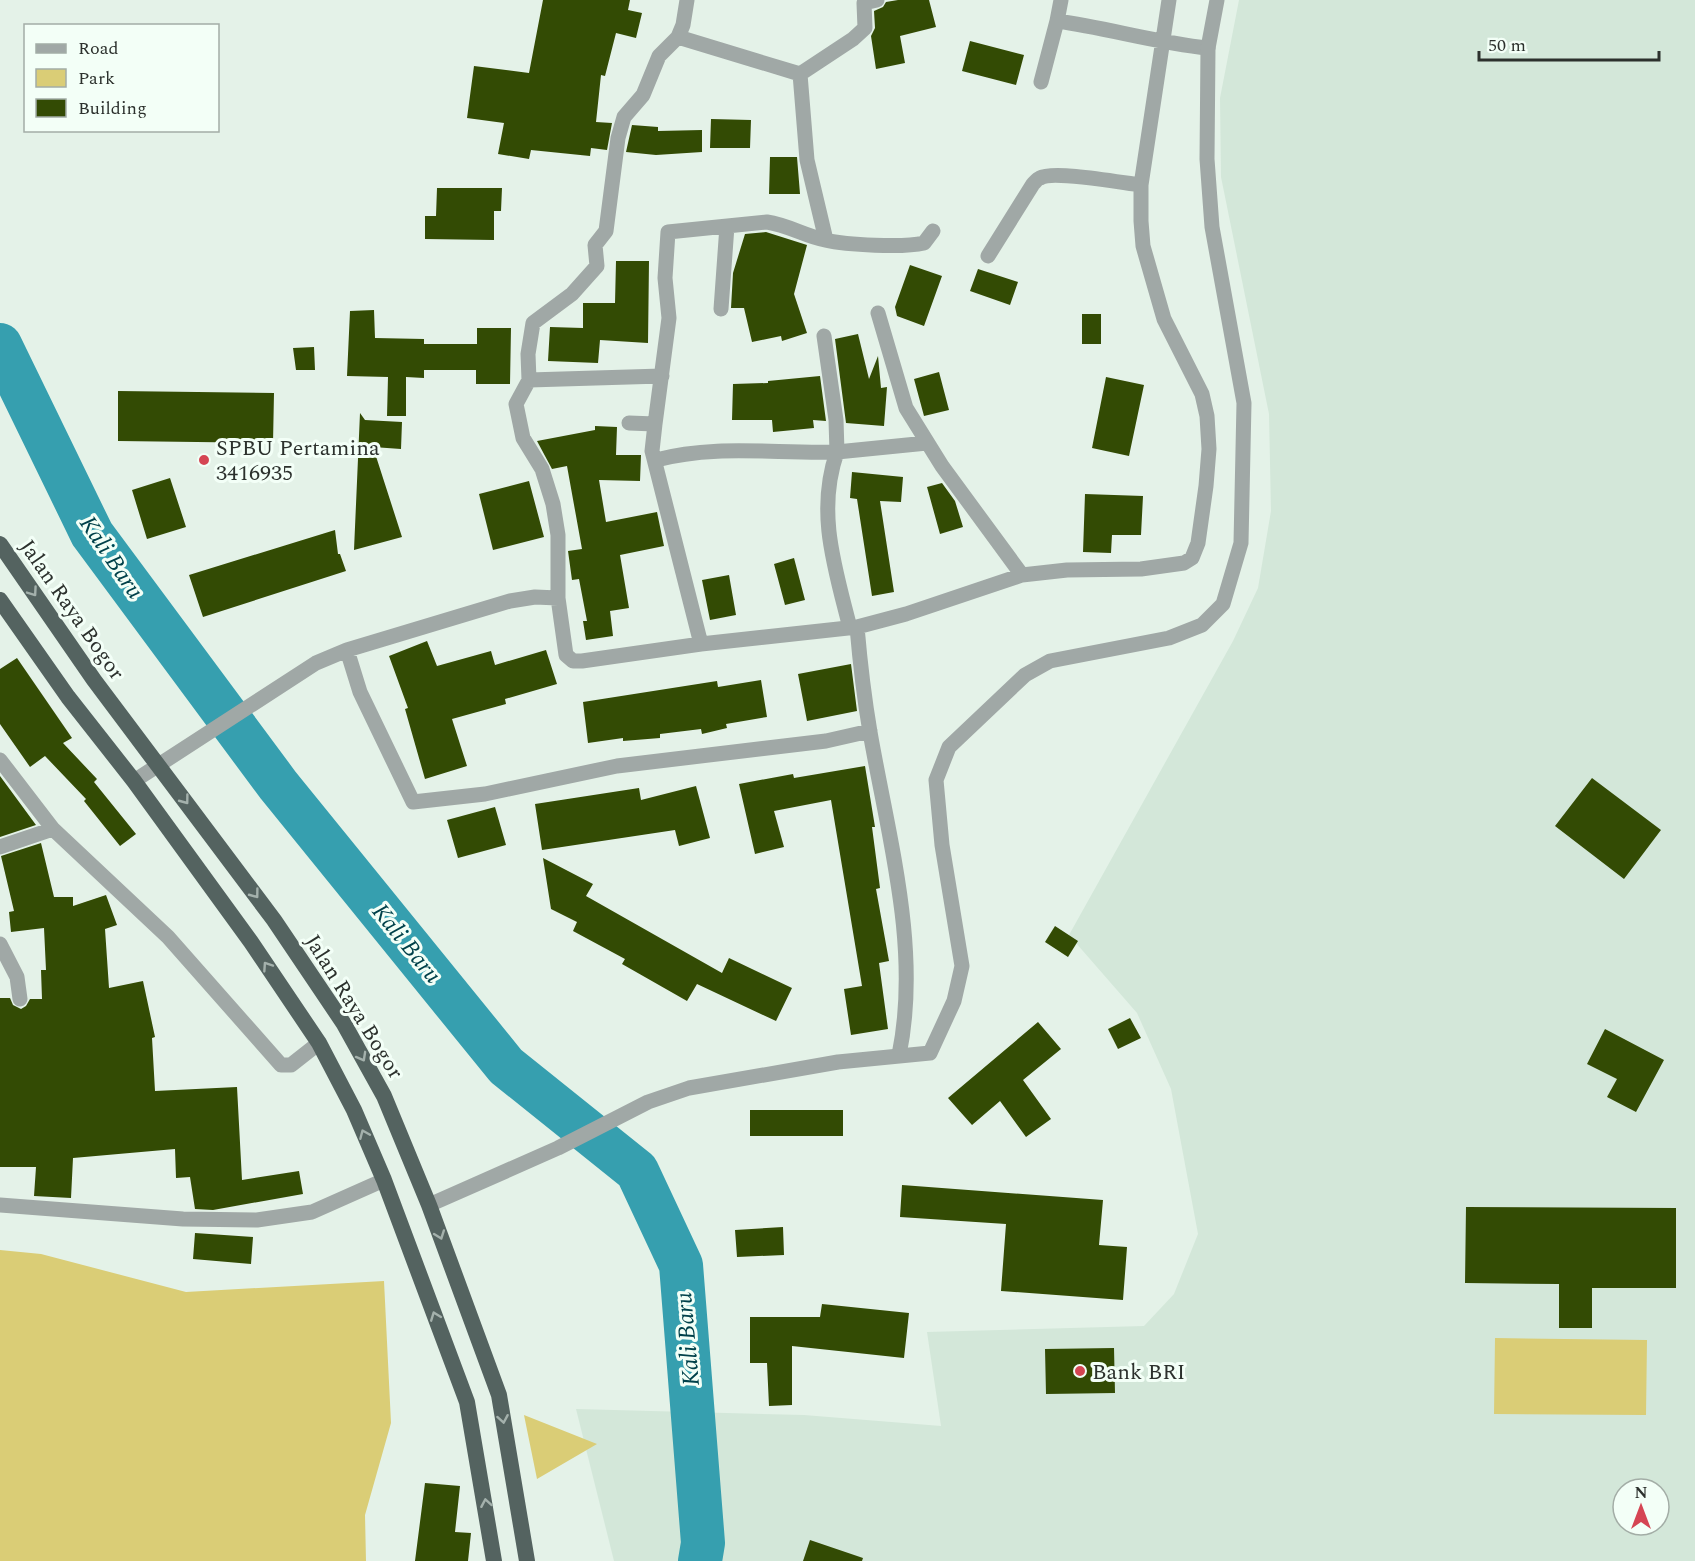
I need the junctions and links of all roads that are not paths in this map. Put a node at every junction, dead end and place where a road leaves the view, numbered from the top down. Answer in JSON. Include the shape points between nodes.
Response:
{"nodes":[{"id":1,"x":687,"y":0,"type":"edge"},
{"id":2,"x":877,"y":0,"type":"edge"},
{"id":3,"x":1061,"y":0,"type":"edge"},
{"id":4,"x":1169,"y":0,"type":"edge"},
{"id":5,"x":1217,"y":0,"type":"edge"},
{"id":6,"x":1057,"y":21,"type":"junction"},
{"id":7,"x":678,"y":37,"type":"junction"},
{"id":8,"x":1164,"y":44,"type":"junction"},
{"id":9,"x":1208,"y":48,"type":"junction"},
{"id":10,"x":800,"y":74,"type":"junction"},
{"id":11,"x":1041,"y":82,"type":"dead end"},
{"id":12,"x":1141,"y":185,"type":"junction"},
{"id":13,"x":726,"y":226,"type":"junction"},
{"id":14,"x":933,"y":231,"type":"dead end"},
{"id":15,"x":826,"y":240,"type":"junction"},
{"id":16,"x":988,"y":256,"type":"dead end"},
{"id":17,"x":721,"y":309,"type":"dead end"},
{"id":18,"x":878,"y":313,"type":"dead end"},
{"id":19,"x":825,"y":336,"type":"dead end"},
{"id":20,"x":662,"y":376,"type":"junction"},
{"id":21,"x":529,"y":380,"type":"junction"},
{"id":22,"x":629,"y":423,"type":"dead end"},
{"id":23,"x":655,"y":424,"type":"junction"},
{"id":24,"x":927,"y":443,"type":"junction"},
{"id":25,"x":837,"y":452,"type":"junction"},
{"id":26,"x":656,"y":460,"type":"junction"},
{"id":27,"x":0,"y":544,"type":"edge"},
{"id":28,"x":1022,"y":575,"type":"junction"},
{"id":29,"x":558,"y":598,"type":"junction"},
{"id":30,"x":0,"y":600,"type":"edge"},
{"id":31,"x":853,"y":628,"type":"junction"},
{"id":32,"x":701,"y":644,"type":"junction"},
{"id":33,"x":347,"y":650,"type":"junction"},
{"id":34,"x":870,"y":731,"type":"junction"},
{"id":35,"x":0,"y":760,"type":"edge"},
{"id":36,"x":159,"y":765,"type":"junction"},
{"id":37,"x":134,"y":781,"type":"junction"},
{"id":38,"x":53,"y":829,"type":"junction"},
{"id":39,"x":0,"y":847,"type":"edge"},
{"id":40,"x":0,"y":944,"type":"edge"},
{"id":41,"x":20,"y":999,"type":"dead end"},
{"id":42,"x":319,"y":1043,"type":"junction"},
{"id":43,"x":899,"y":1055,"type":"junction"},
{"id":44,"x":384,"y":1180,"type":"junction"},
{"id":45,"x":0,"y":1205,"type":"edge"},
{"id":46,"x":429,"y":1205,"type":"junction"},
{"id":47,"x":494,"y":1561,"type":"edge"},
{"id":48,"x":527,"y":1561,"type":"edge"}],
"edges":[{"from":1,"to":7,"type":"street"},
{"from":2,"to":10,"type":"street","via":[[864,3],[865,28],[854,39]]},
{"from":3,"to":6,"type":"street"},
{"from":4,"to":8,"type":"street"},
{"from":5,"to":9,"type":"street"},
{"from":6,"to":8,"type":"street"},
{"from":6,"to":11,"type":"street"},
{"from":7,"to":10,"type":"street"},
{"from":7,"to":21,"type":"street","via":[[660,56],[643,95],[624,117],[606,231],[595,245],[597,266],[572,294],[533,323]]},
{"from":8,"to":9,"type":"street"},
{"from":8,"to":12,"type":"street"},
{"from":9,"to":43,"type":"street","via":[[1207,159],[1212,227],[1244,403],[1241,543],[1224,604],[1202,625],[1169,639],[1050,662],[1025,675],[949,747],[936,780],[942,845],[962,966],[960,980],[930,1053]]},
{"from":10,"to":15,"type":"street","via":[[807,160]]},
{"from":12,"to":16,"type":"street","via":[[1040,177]]},
{"from":12,"to":28,"type":"street","via":[[1143,246],[1151,278],[1164,319],[1202,394],[1207,416],[1207,477],[1196,552],[1184,563],[1171,566]]},
{"from":13,"to":15,"type":"street","via":[[780,224]]},
{"from":13,"to":17,"type":"street"},
{"from":13,"to":20,"type":"street","via":[[668,232],[665,278],[669,318]]},
{"from":14,"to":15,"type":"street","via":[[924,243],[915,246]]},
{"from":18,"to":24,"type":"street","via":[[906,408]]},
{"from":19,"to":25,"type":"street"},
{"from":20,"to":21,"type":"street"},
{"from":20,"to":23,"type":"street"},
{"from":21,"to":29,"type":"street","via":[[516,404],[523,438],[543,469],[553,504],[558,535]]},
{"from":22,"to":23,"type":"street"},
{"from":23,"to":26,"type":"street","via":[[652,451]]},
{"from":24,"to":25,"type":"street"},
{"from":24,"to":28,"type":"street"},
{"from":25,"to":26,"type":"street","via":[[720,450],[686,452]]},
{"from":25,"to":31,"type":"street","via":[[828,477],[826,521]]},
{"from":26,"to":32,"type":"street"},
{"from":27,"to":36,"type":"highway","name":"Jalan Raya Bogor","one_way":true,"via":[[94,680]]},
{"from":28,"to":31,"type":"street"},
{"from":29,"to":32,"type":"street","via":[[566,655],[573,661]]},
{"from":29,"to":33,"type":"street","via":[[510,601]]},
{"from":30,"to":37,"type":"highway","via":[[68,697]]},
{"from":31,"to":32,"type":"street"},
{"from":31,"to":34,"type":"street"},
{"from":33,"to":34,"type":"street","via":[[360,692],[413,802],[485,794],[617,766],[826,741]]},
{"from":33,"to":36,"type":"street","via":[[316,663]]},
{"from":34,"to":43,"type":"street","via":[[902,923],[906,973]]},
{"from":35,"to":38,"type":"street"},
{"from":36,"to":37,"type":"street"},
{"from":36,"to":46,"type":"highway","name":"Jalan Raya Bogor","one_way":true,"via":[[274,920],[344,1024],[384,1096]]},
{"from":42,"to":37,"type":"highway","one_way":true},
{"from":38,"to":39,"type":"street"},
{"from":38,"to":42,"type":"street","via":[[168,937],[281,1065],[291,1065]]},
{"from":40,"to":41,"type":"street","via":[[17,977]]},
{"from":44,"to":42,"type":"highway","one_way":true},
{"from":43,"to":46,"type":"street","via":[[689,1088],[648,1102],[558,1148]]},
{"from":44,"to":45,"type":"street","via":[[312,1212],[257,1220],[183,1219]]},
{"from":47,"to":44,"type":"highway","one_way":true,"via":[[467,1402]]},
{"from":46,"to":48,"type":"highway","name":"Jalan Raya Bogor","one_way":true,"via":[[499,1395]]}]}
